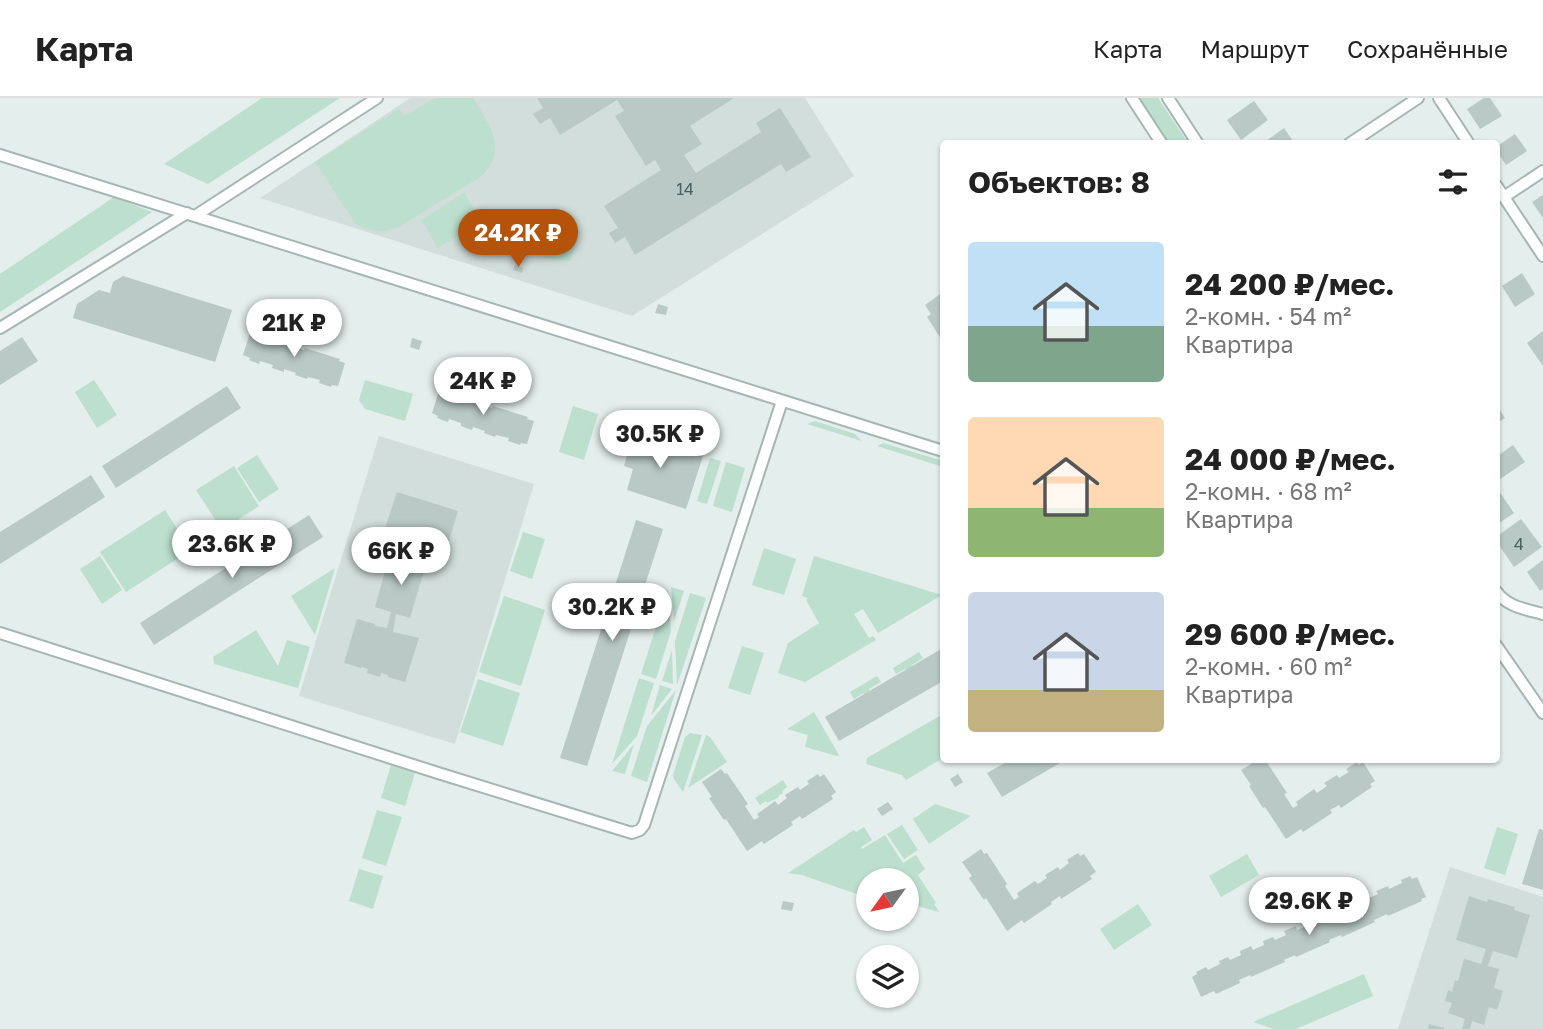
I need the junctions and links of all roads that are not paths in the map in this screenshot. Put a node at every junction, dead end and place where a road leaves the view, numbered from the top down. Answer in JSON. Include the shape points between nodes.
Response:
{"nodes":[{"id":1,"x":377,"y":98,"type":"edge"},
{"id":2,"x":1132,"y":98,"type":"edge"},
{"id":3,"x":1168,"y":98,"type":"edge"},
{"id":4,"x":1418,"y":98,"type":"edge"},
{"id":5,"x":1439,"y":98,"type":"edge"},
{"id":6,"x":1159,"y":140,"type":"edge"},
{"id":7,"x":1195,"y":140,"type":"edge"},
{"id":8,"x":1355,"y":140,"type":"edge"},
{"id":9,"x":1466,"y":140,"type":"edge"},
{"id":10,"x":0,"y":155,"type":"edge"},
{"id":11,"x":1543,"y":171,"type":"edge"},
{"id":12,"x":1500,"y":191,"type":"edge"},
{"id":13,"x":1504,"y":197,"type":"junction"},
{"id":14,"x":191,"y":215,"type":"junction"},
{"id":15,"x":1543,"y":256,"type":"edge"},
{"id":16,"x":0,"y":328,"type":"edge"},
{"id":17,"x":782,"y":401,"type":"junction"},
{"id":18,"x":940,"y":450,"type":"edge"},
{"id":19,"x":1500,"y":596,"type":"edge"},
{"id":20,"x":1543,"y":614,"type":"edge"},
{"id":21,"x":0,"y":633,"type":"edge"},
{"id":22,"x":1500,"y":651,"type":"edge"},
{"id":23,"x":1543,"y":713,"type":"edge"}],
"edges":[{"from":1,"to":14,"type":"street"},
{"from":2,"to":6,"type":"street"},
{"from":3,"to":7,"type":"street"},
{"from":4,"to":8,"type":"street"},
{"from":5,"to":9,"type":"street"},
{"from":10,"to":14,"type":"street"},
{"from":11,"to":13,"type":"street"},
{"from":12,"to":13,"type":"street"},
{"from":13,"to":15,"type":"street"},
{"from":14,"to":16,"type":"street"},
{"from":14,"to":17,"type":"street"},
{"from":17,"to":18,"type":"street"},
{"from":17,"to":21,"type":"street","via":[[645,825],[632,833]]},
{"from":19,"to":20,"type":"street","via":[[1511,605]]},
{"from":22,"to":23,"type":"street"}]}
